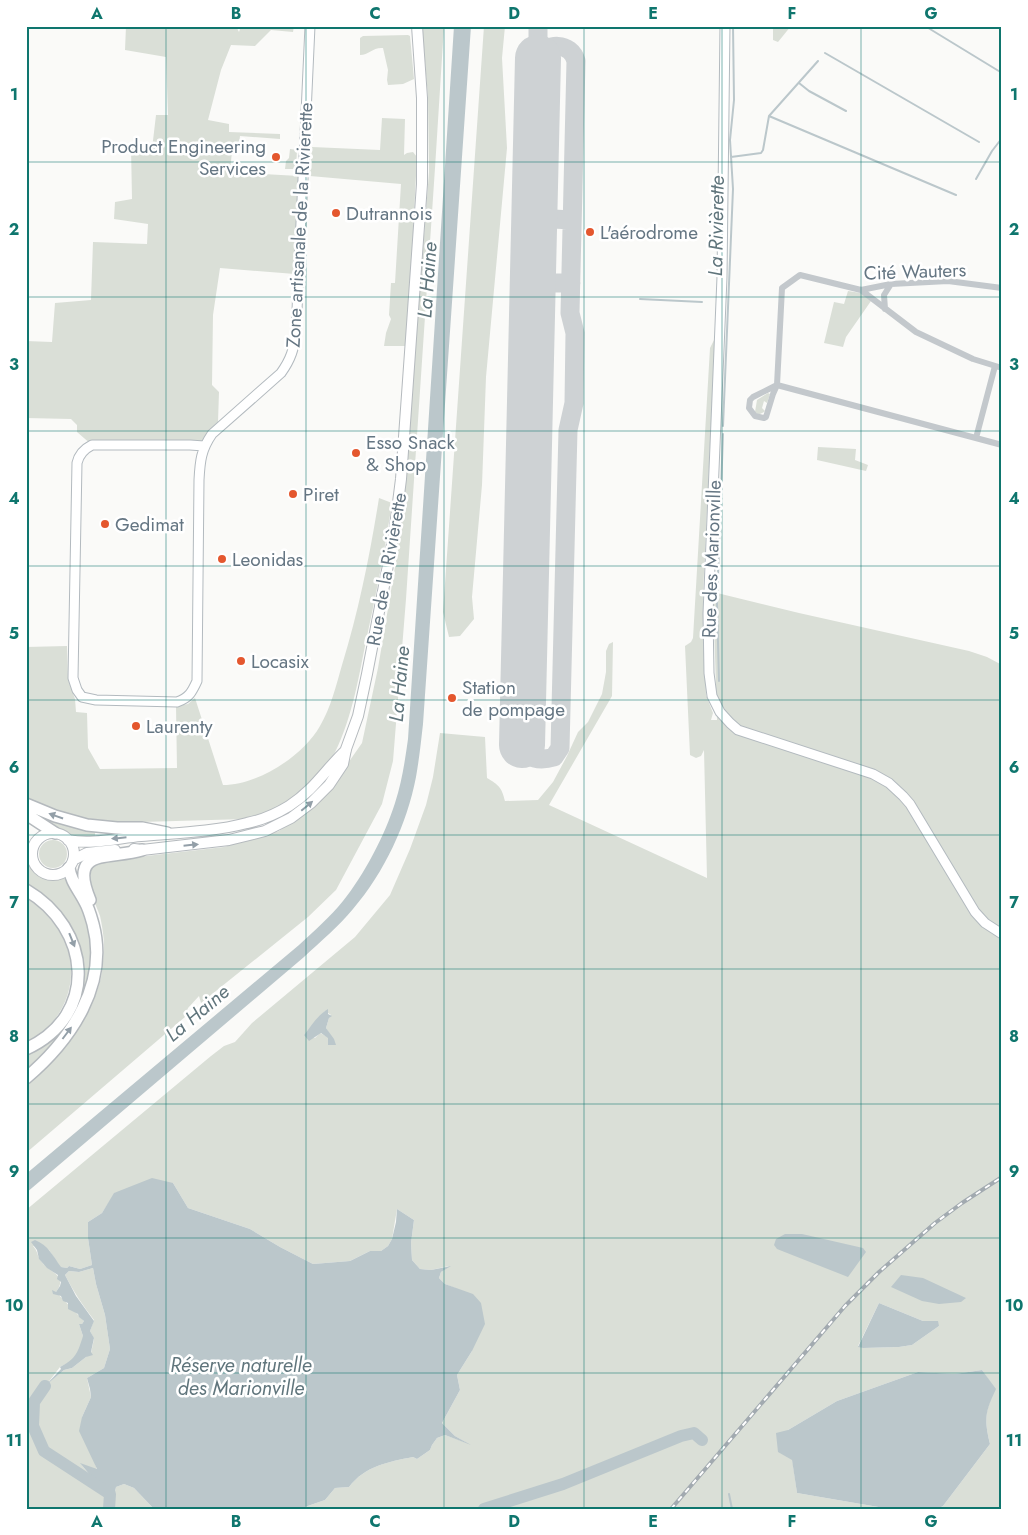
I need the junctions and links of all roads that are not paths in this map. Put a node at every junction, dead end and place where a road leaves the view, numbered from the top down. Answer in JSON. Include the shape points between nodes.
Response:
{"nodes":[{"id":1,"x":310,"y":26,"type":"edge"},
{"id":2,"x":417,"y":26,"type":"edge"},
{"id":3,"x":725,"y":26,"type":"edge"},
{"id":4,"x":892,"y":284,"type":"junction"},
{"id":5,"x":1002,"y":288,"type":"edge"},
{"id":6,"x":861,"y":290,"type":"junction"},
{"id":7,"x":885,"y":308,"type":"junction"},
{"id":8,"x":998,"y":367,"type":"edge"},
{"id":9,"x":777,"y":385,"type":"junction"},
{"id":10,"x":976,"y":438,"type":"junction"},
{"id":11,"x":1002,"y":445,"type":"edge"},
{"id":12,"x":204,"y":446,"type":"junction"},
{"id":13,"x":346,"y":749,"type":"junction"},
{"id":14,"x":26,"y":804,"type":"edge"},
{"id":15,"x":26,"y":814,"type":"edge"},
{"id":16,"x":55,"y":833,"type":"junction"},
{"id":17,"x":167,"y":833,"type":"junction"},
{"id":18,"x":68,"y":840,"type":"junction"},
{"id":19,"x":31,"y":844,"type":"edge"},
{"id":20,"x":142,"y":850,"type":"junction"},
{"id":21,"x":31,"y":863,"type":"edge"},
{"id":22,"x":71,"y":864,"type":"junction"},
{"id":23,"x":26,"y":890,"type":"edge"},
{"id":24,"x":93,"y":924,"type":"junction"},
{"id":25,"x":1002,"y":934,"type":"edge"},
{"id":26,"x":26,"y":1049,"type":"edge"},
{"id":27,"x":26,"y":1078,"type":"edge"}],
"edges":[{"from":1,"to":12,"type":"street","name":"Zone artisanale de la Rivierette","via":[[294,349],[281,373],[212,434]]},
{"from":2,"to":13,"type":"main road","name":"Rue de la Rivièrette","via":[[422,98],[422,184],[401,479],[366,681]]},
{"from":3,"to":25,"type":"street","name":"Rue des Marionville","via":[[722,277],[708,597],[713,700],[724,718],[738,730],[889,782],[910,804],[975,912]]},
{"from":4,"to":5,"type":"street","name":"Cité Wauters","via":[[948,282]]},
{"from":4,"to":6,"type":"street","name":"Cité Wauters"},
{"from":4,"to":7,"type":"street","via":[[884,295]]},
{"from":6,"to":7,"type":"street"},
{"from":6,"to":9,"type":"street","name":"Cité Wauters","via":[[803,275],[783,286]]},
{"from":7,"to":8,"type":"street","via":[[916,332]]},
{"from":8,"to":10,"type":"street"},
{"from":9,"to":9,"type":"street","name":"Cité Wauters","via":[[766,417],[755,416],[749,408],[750,400]]},
{"from":9,"to":10,"type":"street"},
{"from":10,"to":11,"type":"street"},
{"from":12,"to":12,"type":"street","name":"Zone artisanale de la Rivierette","via":[[198,480],[197,681],[192,693],[185,700],[169,702],[82,697],[73,678],[79,456],[92,444]]},
{"from":13,"to":17,"type":"main road","via":[[310,790],[279,812],[238,825]]},
{"from":20,"to":13,"type":"main road","name":"Rue de la Rivièrette","one_way":true,"via":[[229,840],[254,835],[280,824],[301,811],[324,790],[343,764]]},
{"from":17,"to":14,"type":"highway","one_way":true,"via":[[87,825]]},
{"from":15,"to":16,"type":"highway"},
{"from":16,"to":18,"type":"main road"},
{"from":16,"to":19,"type":"main road","via":[[41,836]]},
{"from":17,"to":18,"type":"main road","one_way":true},
{"from":18,"to":22,"type":"main road","via":[[74,851]]},
{"from":19,"to":21,"type":"main road"},
{"from":20,"to":22,"type":"main road","name":"Rue de la Rivièrette","via":[[88,853]]},
{"from":20,"to":24,"type":"highway","via":[[98,857],[87,865],[83,880]]},
{"from":21,"to":22,"type":"main road","via":[[50,875],[61,873]]},
{"from":22,"to":24,"type":"highway","via":[[72,881],[86,903]]},
{"from":23,"to":26,"type":"highway","one_way":true,"via":[[46,904],[65,925],[74,944],[78,969],[74,998],[64,1018],[48,1036]]},
{"from":27,"to":24,"type":"highway","one_way":true,"via":[[64,1037],[87,1000],[97,963]]}]}
